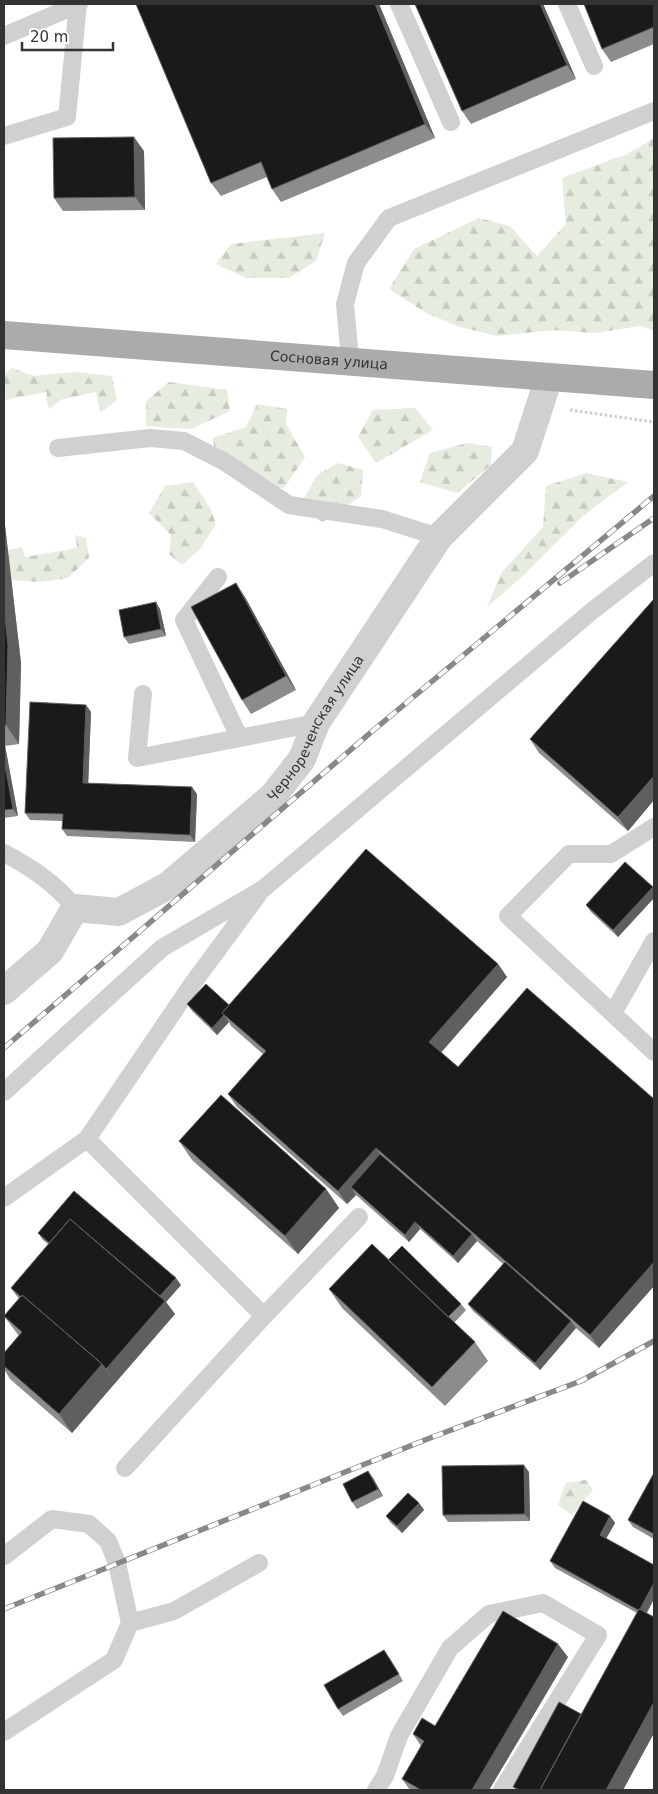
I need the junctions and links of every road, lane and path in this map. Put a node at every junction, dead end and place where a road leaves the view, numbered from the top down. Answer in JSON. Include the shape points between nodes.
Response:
{"nodes":[{"id":1,"x":79,"y":4,"type":"edge"},
{"id":2,"x":399,"y":4,"type":"edge"},
{"id":3,"x":567,"y":4,"type":"edge"},
{"id":4,"x":4,"y":36,"type":"edge"},
{"id":5,"x":594,"y":66,"type":"dead end"},
{"id":6,"x":654,"y":111,"type":"edge"},
{"id":7,"x":451,"y":122,"type":"dead end"},
{"id":8,"x":4,"y":136,"type":"edge"},
{"id":9,"x":4,"y":334,"type":"edge"},
{"id":10,"x":350,"y":360,"type":"junction"},
{"id":11,"x":549,"y":377,"type":"junction"},
{"id":12,"x":654,"y":385,"type":"edge"},
{"id":13,"x":58,"y":448,"type":"dead end"},
{"id":14,"x":439,"y":537,"type":"junction"},
{"id":15,"x":654,"y":563,"type":"edge"},
{"id":16,"x":218,"y":577,"type":"dead end"},
{"id":17,"x":143,"y":694,"type":"dead end"},
{"id":18,"x":316,"y":723,"type":"junction"},
{"id":19,"x":239,"y":737,"type":"junction"},
{"id":20,"x":654,"y":827,"type":"edge"},
{"id":21,"x":4,"y":853,"type":"edge"},
{"id":22,"x":263,"y":889,"type":"junction"},
{"id":23,"x":75,"y":908,"type":"junction"},
{"id":24,"x":654,"y":941,"type":"edge"},
{"id":25,"x":4,"y":991,"type":"edge"},
{"id":26,"x":613,"y":1013,"type":"junction"},
{"id":27,"x":654,"y":1052,"type":"edge"},
{"id":28,"x":4,"y":1092,"type":"edge"},
{"id":29,"x":87,"y":1139,"type":"junction"},
{"id":30,"x":4,"y":1198,"type":"edge"},
{"id":31,"x":359,"y":1217,"type":"dead end"},
{"id":32,"x":264,"y":1316,"type":"junction"},
{"id":33,"x":125,"y":1468,"type":"dead end"},
{"id":34,"x":4,"y":1556,"type":"edge"},
{"id":35,"x":259,"y":1563,"type":"dead end"},
{"id":36,"x":130,"y":1623,"type":"junction"},
{"id":37,"x":4,"y":1732,"type":"edge"},
{"id":38,"x":376,"y":1790,"type":"edge"},
{"id":39,"x":502,"y":1790,"type":"edge"}],
"edges":[{"from":1,"to":4,"type":"lane"},
{"from":1,"to":8,"type":"lane","via":[[67,117]]},
{"from":2,"to":7,"type":"lane"},
{"from":3,"to":5,"type":"lane"},
{"from":6,"to":10,"type":"lane","via":[[389,218],[356,263],[345,304]]},
{"from":9,"to":10,"type":"main road","name":"Сосновая улица"},
{"from":10,"to":11,"type":"main road","name":"Сосновая улица"},
{"from":11,"to":12,"type":"main road","name":"Сосновая улица"},
{"from":11,"to":14,"type":"street","name":"Чернореченская улица","via":[[525,451]]},
{"from":13,"to":14,"type":"lane","via":[[150,438],[184,442],[225,462],[289,504],[382,519]]},
{"from":14,"to":18,"type":"street","name":"Чернореченская улица"},
{"from":15,"to":22,"type":"lane","via":[[592,611]]},
{"from":16,"to":19,"type":"lane","via":[[184,620]]},
{"from":17,"to":19,"type":"lane","via":[[137,758]]},
{"from":18,"to":19,"type":"lane"},
{"from":18,"to":23,"type":"street","name":"Чернореченская улица","via":[[302,759],[274,796],[170,885],[119,912]]},
{"from":20,"to":26,"type":"lane","via":[[611,854],[569,854],[508,916]]},
{"from":21,"to":23,"type":"lane","via":[[32,868],[60,890]]},
{"from":22,"to":28,"type":"lane","via":[[162,948]]},
{"from":22,"to":29,"type":"lane","via":[[193,984]]},
{"from":23,"to":25,"type":"street","via":[[50,951]]},
{"from":24,"to":26,"type":"lane"},
{"from":26,"to":27,"type":"lane"},
{"from":29,"to":30,"type":"lane"},
{"from":29,"to":32,"type":"lane"},
{"from":31,"to":32,"type":"lane"},
{"from":32,"to":33,"type":"lane"},
{"from":34,"to":36,"type":"lane","via":[[52,1519],[89,1524],[108,1541]]},
{"from":35,"to":36,"type":"lane","via":[[174,1610]]},
{"from":36,"to":37,"type":"lane","via":[[114,1660]]},
{"from":38,"to":39,"type":"lane","via":[[385,1776],[399,1736],[450,1648],[489,1614],[543,1603],[598,1635]]}]}
